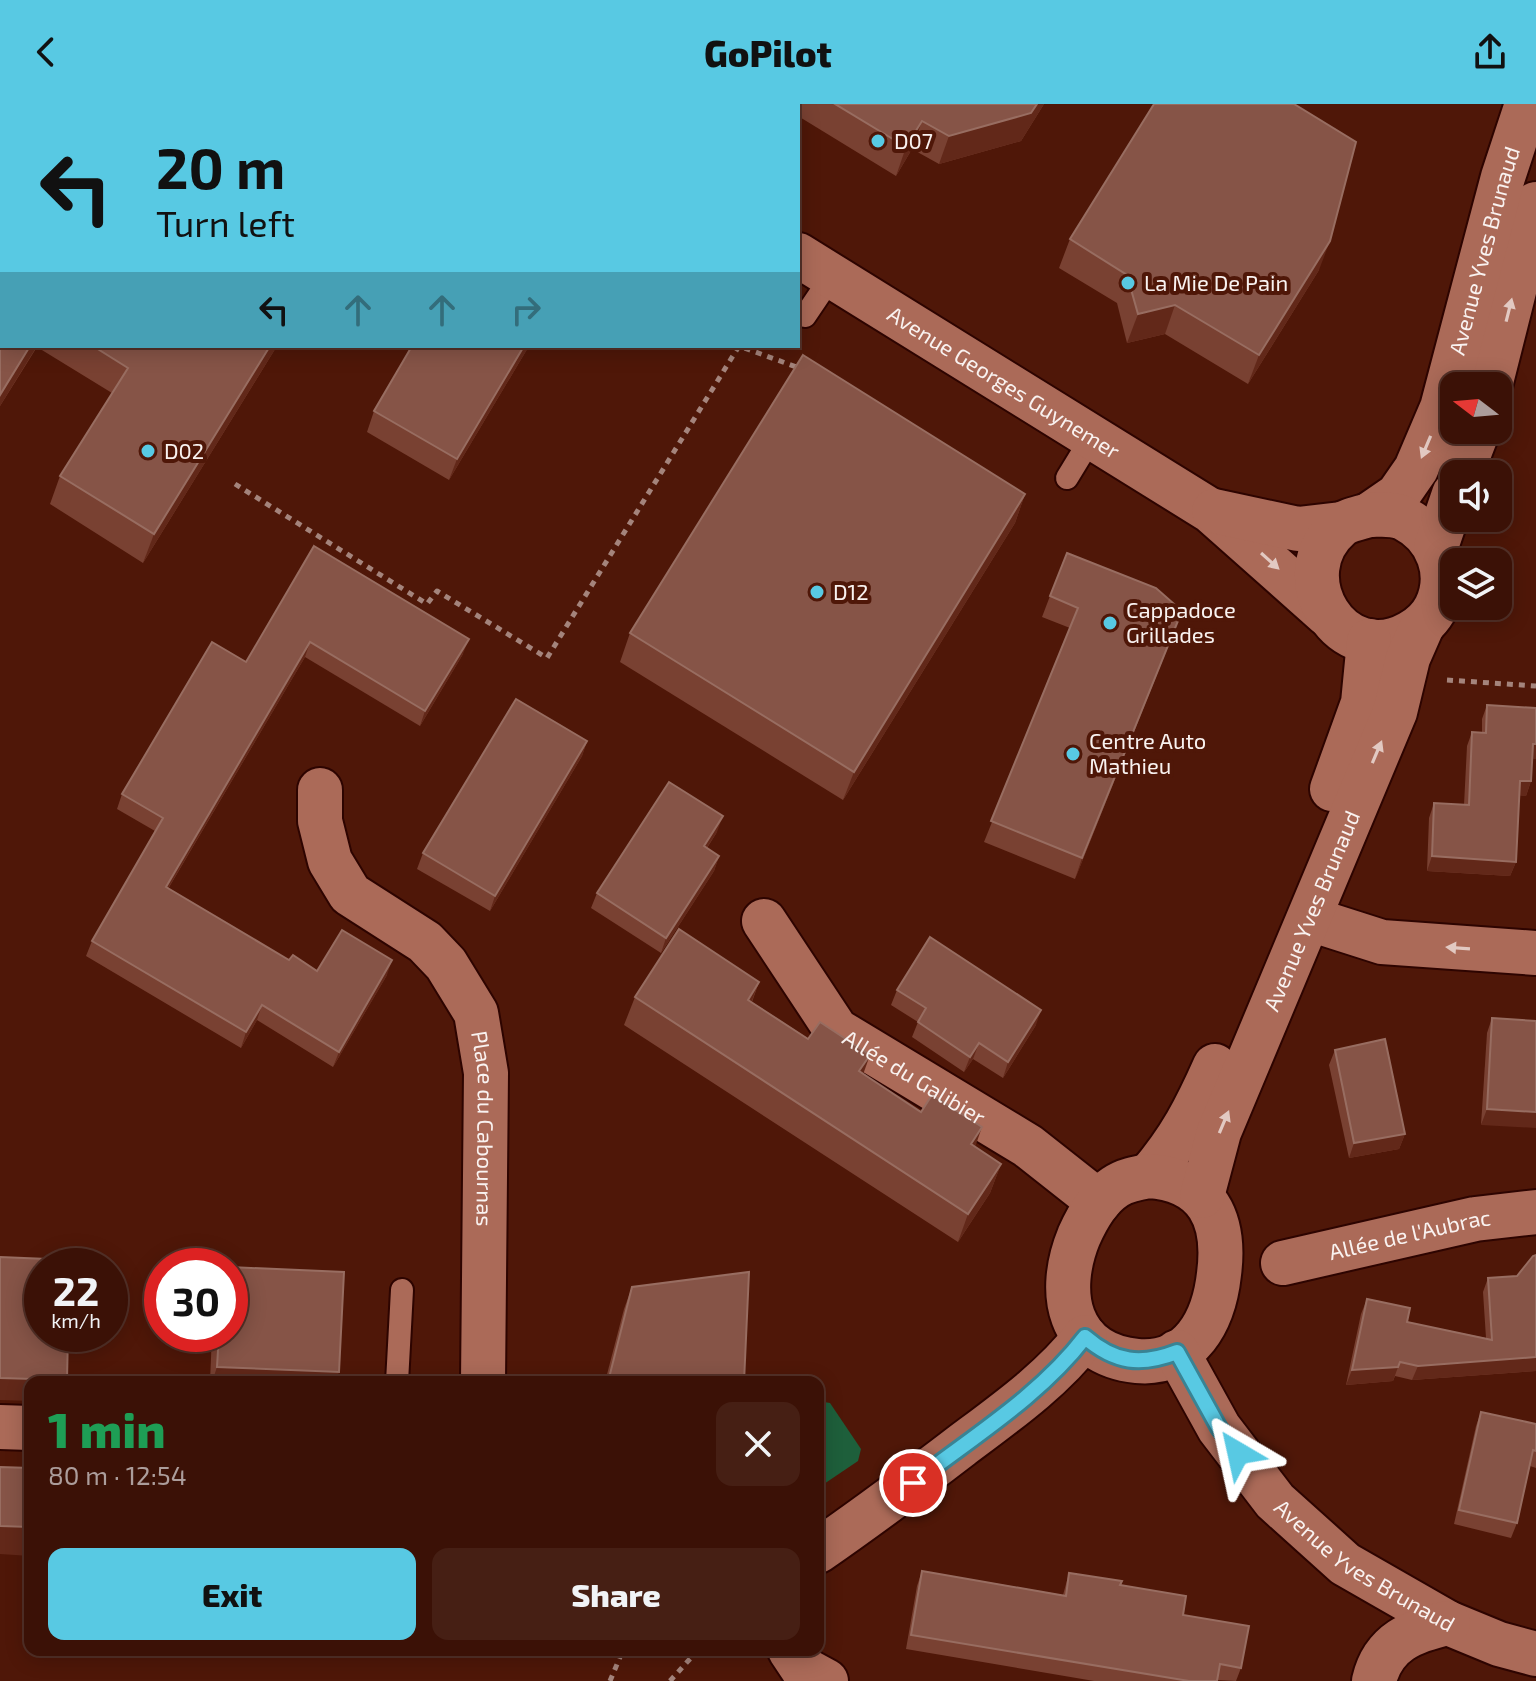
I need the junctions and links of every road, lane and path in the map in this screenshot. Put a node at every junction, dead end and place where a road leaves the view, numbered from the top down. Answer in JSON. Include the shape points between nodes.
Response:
{"nodes":[{"id":1,"x":1527,"y":104,"type":"edge"},
{"id":2,"x":1536,"y":204,"type":"edge"},
{"id":3,"x":815,"y":265,"type":"edge"},
{"id":4,"x":805,"y":316,"type":"dead end"},
{"id":5,"x":738,"y":348,"type":"edge"},
{"id":6,"x":745,"y":348,"type":"edge"},
{"id":7,"x":1494,"y":372,"type":"edge"},
{"id":8,"x":811,"y":377,"type":"edge"},
{"id":9,"x":1092,"y":437,"type":"junction"},
{"id":10,"x":1067,"y":478,"type":"dead end"},
{"id":11,"x":235,"y":484,"type":"dead end"},
{"id":12,"x":1211,"y":511,"type":"junction"},
{"id":13,"x":1355,"y":520,"type":"junction"},
{"id":14,"x":1441,"y":532,"type":"edge"},
{"id":15,"x":1436,"y":547,"type":"junction"},
{"id":16,"x":1327,"y":614,"type":"junction"},
{"id":17,"x":1422,"y":626,"type":"junction"},
{"id":18,"x":1369,"y":641,"type":"junction"},
{"id":19,"x":1445,"y":680,"type":"dead end"},
{"id":20,"x":1536,"y":686,"type":"edge"},
{"id":21,"x":320,"y":790,"type":"dead end"},
{"id":22,"x":1310,"y":919,"type":"junction"},
{"id":23,"x":764,"y":921,"type":"dead end"},
{"id":24,"x":1536,"y":953,"type":"edge"},
{"id":25,"x":1149,"y":1176,"type":"junction"},
{"id":26,"x":1202,"y":1196,"type":"junction"},
{"id":27,"x":1099,"y":1202,"type":"junction"},
{"id":28,"x":1536,"y":1212,"type":"edge"},
{"id":29,"x":1283,"y":1263,"type":"dead end"},
{"id":30,"x":402,"y":1290,"type":"dead end"},
{"id":31,"x":1085,"y":1337,"type":"junction"},
{"id":32,"x":1177,"y":1352,"type":"junction"},
{"id":33,"x":397,"y":1376,"type":"edge"},
{"id":34,"x":483,"y":1376,"type":"edge"},
{"id":35,"x":0,"y":1427,"type":"edge"},
{"id":36,"x":24,"y":1428,"type":"edge"},
{"id":37,"x":824,"y":1547,"type":"edge"},
{"id":38,"x":1448,"y":1623,"type":"junction"},
{"id":39,"x":1536,"y":1654,"type":"edge"},
{"id":40,"x":620,"y":1656,"type":"edge"},
{"id":41,"x":693,"y":1656,"type":"edge"},
{"id":42,"x":794,"y":1656,"type":"edge"},
{"id":43,"x":610,"y":1681,"type":"edge"},
{"id":44,"x":670,"y":1681,"type":"edge"},
{"id":45,"x":826,"y":1681,"type":"edge"},
{"id":46,"x":1374,"y":1681,"type":"edge"}],
"edges":[{"from":1,"to":13,"type":"street","name":"Avenue Yves Brunaud","one_way":true,"via":[[1442,408],[1416,469],[1398,495]]},
{"from":7,"to":2,"type":"street","name":"Avenue Yves Brunaud","one_way":true},
{"from":3,"to":4,"type":"lane"},
{"from":3,"to":9,"type":"street","name":"Avenue Georges Guynemer"},
{"from":5,"to":11,"type":"path","via":[[547,658],[437,591],[427,604]]},
{"from":6,"to":8,"type":"path","via":[[801,368]]},
{"from":9,"to":10,"type":"lane"},
{"from":9,"to":12,"type":"street","name":"Avenue Georges Guynemer"},
{"from":12,"to":13,"type":"street","name":"Avenue Georges Guynemer","via":[[1298,529]]},
{"from":12,"to":16,"type":"street","name":"Avenue Georges Guynemer","one_way":true},
{"from":13,"to":15,"type":"street","via":[[1392,515],[1405,519]]},
{"from":13,"to":16,"type":"street","via":[[1324,547],[1317,569],[1318,594]]},
{"from":14,"to":15,"type":"street"},
{"from":15,"to":17,"type":"street","via":[[1443,588]]},
{"from":16,"to":18,"type":"street","via":[[1338,627]]},
{"from":17,"to":18,"type":"street","via":[[1402,637]]},
{"from":22,"to":17,"type":"street","name":"Avenue Yves Brunaud","one_way":true,"via":[[1395,712]]},
{"from":18,"to":25,"type":"street","name":"Avenue Yves Brunaud","via":[[1363,703],[1335,781],[1192,1118]]},
{"from":19,"to":20,"type":"path"},
{"from":21,"to":34,"type":"street","name":"Place du Cabournas","via":[[320,821],[330,861],[350,894],[425,942],[446,964],[476,1013],[486,1073]]},
{"from":24,"to":22,"type":"street","one_way":true,"via":[[1382,942]]},
{"from":26,"to":22,"type":"street","name":"Avenue Yves Brunaud","one_way":true,"via":[[1219,1132]]},
{"from":23,"to":27,"type":"street","name":"Allée du Galibier","via":[[836,1030],[1028,1146]]},
{"from":25,"to":26,"type":"street","via":[[1177,1181]]},
{"from":25,"to":27,"type":"street","via":[[1127,1180]]},
{"from":26,"to":32,"type":"street","via":[[1219,1226],[1217,1291],[1204,1329]]},
{"from":27,"to":31,"type":"street","via":[[1076,1245],[1067,1289],[1074,1323]]},
{"from":28,"to":29,"type":"street","name":"Allée de l'Aubrac","via":[[1475,1219]]},
{"from":30,"to":33,"type":"lane"},
{"from":31,"to":32,"type":"street","via":[[1112,1356],[1135,1361]]},
{"from":31,"to":37,"type":"street","via":[[1068,1360],[1002,1416]]},
{"from":32,"to":38,"type":"street","name":"Avenue Yves Brunaud","via":[[1219,1428],[1275,1501],[1345,1564]]},
{"from":35,"to":36,"type":"street"},
{"from":38,"to":39,"type":"street","name":"Avenue Yves Brunaud"},
{"from":38,"to":46,"type":"street","via":[[1398,1639],[1377,1667]]},
{"from":40,"to":43,"type":"path"},
{"from":41,"to":44,"type":"path"},
{"from":42,"to":45,"type":"street","via":[[802,1668]]}]}
